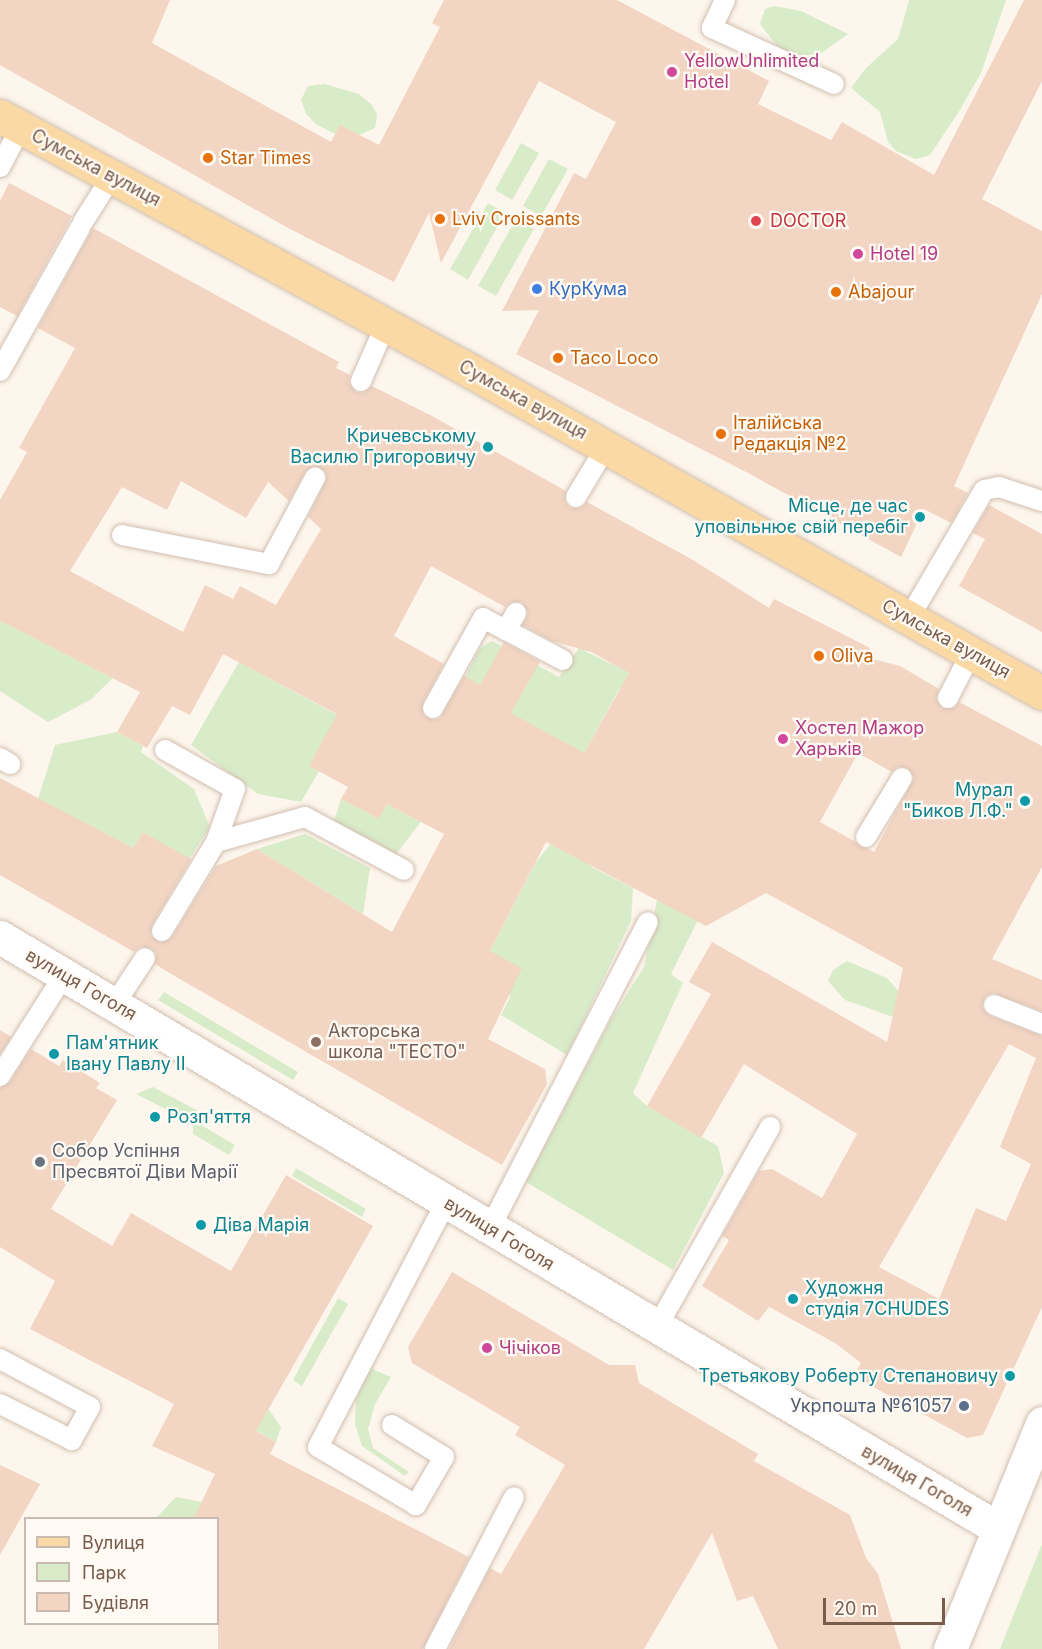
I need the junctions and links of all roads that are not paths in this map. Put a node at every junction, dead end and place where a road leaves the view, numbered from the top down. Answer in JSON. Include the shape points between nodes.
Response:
{"nodes":[{"id":1,"x":725,"y":0,"type":"edge"},
{"id":2,"x":834,"y":84,"type":"dead end"},
{"id":3,"x":10,"y":121,"type":"edge"},
{"id":4,"x":0,"y":167,"type":"edge"},
{"id":5,"x":112,"y":176,"type":"junction"},
{"id":6,"x":386,"y":324,"type":"junction"},
{"id":7,"x":0,"y":371,"type":"edge"},
{"id":8,"x":361,"y":381,"type":"dead end"},
{"id":9,"x":606,"y":447,"type":"junction"},
{"id":10,"x":315,"y":478,"type":"dead end"},
{"id":11,"x":576,"y":496,"type":"dead end"},
{"id":12,"x":1042,"y":501,"type":"edge"},
{"id":13,"x":122,"y":535,"type":"dead end"},
{"id":14,"x":909,"y":618,"type":"junction"},
{"id":15,"x":971,"y":653,"type":"junction"},
{"id":16,"x":563,"y":660,"type":"dead end"},
{"id":17,"x":1042,"y":693,"type":"edge"},
{"id":18,"x":948,"y":698,"type":"dead end"},
{"id":19,"x":433,"y":708,"type":"dead end"},
{"id":20,"x":165,"y":750,"type":"dead end"},
{"id":21,"x":902,"y":778,"type":"dead end"},
{"id":22,"x":866,"y":837,"type":"dead end"},
{"id":23,"x":216,"y":843,"type":"junction"},
{"id":24,"x":404,"y":870,"type":"dead end"},
{"id":25,"x":648,"y":922,"type":"dead end"},
{"id":26,"x":162,"y":931,"type":"dead end"},
{"id":27,"x":0,"y":937,"type":"edge"},
{"id":28,"x":145,"y":958,"type":"dead end"},
{"id":29,"x":64,"y":975,"type":"junction"},
{"id":30,"x":114,"y":1005,"type":"junction"},
{"id":31,"x":994,"y":1005,"type":"dead end"},
{"id":32,"x":1042,"y":1024,"type":"edge"},
{"id":33,"x":0,"y":1076,"type":"edge"},
{"id":34,"x":770,"y":1127,"type":"dead end"},
{"id":35,"x":446,"y":1202,"type":"junction"},
{"id":36,"x":490,"y":1228,"type":"junction"},
{"id":37,"x":657,"y":1327,"type":"junction"},
{"id":38,"x":0,"y":1359,"type":"edge"},
{"id":39,"x":0,"y":1404,"type":"edge"},
{"id":40,"x":1042,"y":1423,"type":"edge"},
{"id":41,"x":392,"y":1425,"type":"dead end"},
{"id":42,"x":514,"y":1497,"type":"dead end"},
{"id":43,"x":999,"y":1529,"type":"junction"},
{"id":44,"x":435,"y":1649,"type":"edge"},
{"id":45,"x":950,"y":1649,"type":"edge"}],
"edges":[{"from":1,"to":2,"type":"lane","via":[[712,28]]},
{"from":3,"to":4,"type":"lane"},
{"from":3,"to":5,"type":"main road","name":"Сумська вулиця"},
{"from":5,"to":6,"type":"main road","name":"Сумська вулиця"},
{"from":5,"to":7,"type":"lane"},
{"from":6,"to":8,"type":"lane"},
{"from":6,"to":9,"type":"main road","name":"Сумська вулиця"},
{"from":9,"to":11,"type":"lane"},
{"from":9,"to":14,"type":"main road","name":"Сумська вулиця"},
{"from":10,"to":13,"type":"lane","via":[[269,564]]},
{"from":12,"to":14,"type":"lane","via":[[999,487],[984,490]]},
{"from":14,"to":15,"type":"main road","name":"Сумська вулиця"},
{"from":15,"to":17,"type":"main road","name":"Сумська вулиця"},
{"from":15,"to":18,"type":"lane"},
{"from":16,"to":19,"type":"lane","via":[[511,622],[483,618]]},
{"from":20,"to":23,"type":"lane","via":[[235,789]]},
{"from":21,"to":22,"type":"lane"},
{"from":23,"to":24,"type":"lane","via":[[305,818]]},
{"from":23,"to":26,"type":"lane"},
{"from":25,"to":36,"type":"lane"},
{"from":27,"to":29,"type":"street","name":"вулиця Гоголя"},
{"from":28,"to":30,"type":"lane"},
{"from":29,"to":30,"type":"street","name":"вулиця Гоголя"},
{"from":29,"to":33,"type":"lane"},
{"from":30,"to":35,"type":"street","name":"вулиця Гоголя"},
{"from":31,"to":32,"type":"lane"},
{"from":34,"to":37,"type":"lane"},
{"from":35,"to":36,"type":"street","name":"вулиця Гоголя"},
{"from":35,"to":41,"type":"lane","via":[[318,1447],[416,1505],[444,1457]]},
{"from":36,"to":37,"type":"street","name":"вулиця Гоголя"},
{"from":37,"to":43,"type":"street","name":"вулиця Гоголя"},
{"from":38,"to":39,"type":"lane","via":[[90,1407],[72,1440]]},
{"from":40,"to":43,"type":"street"},
{"from":42,"to":44,"type":"lane"},
{"from":43,"to":45,"type":"street"}]}
